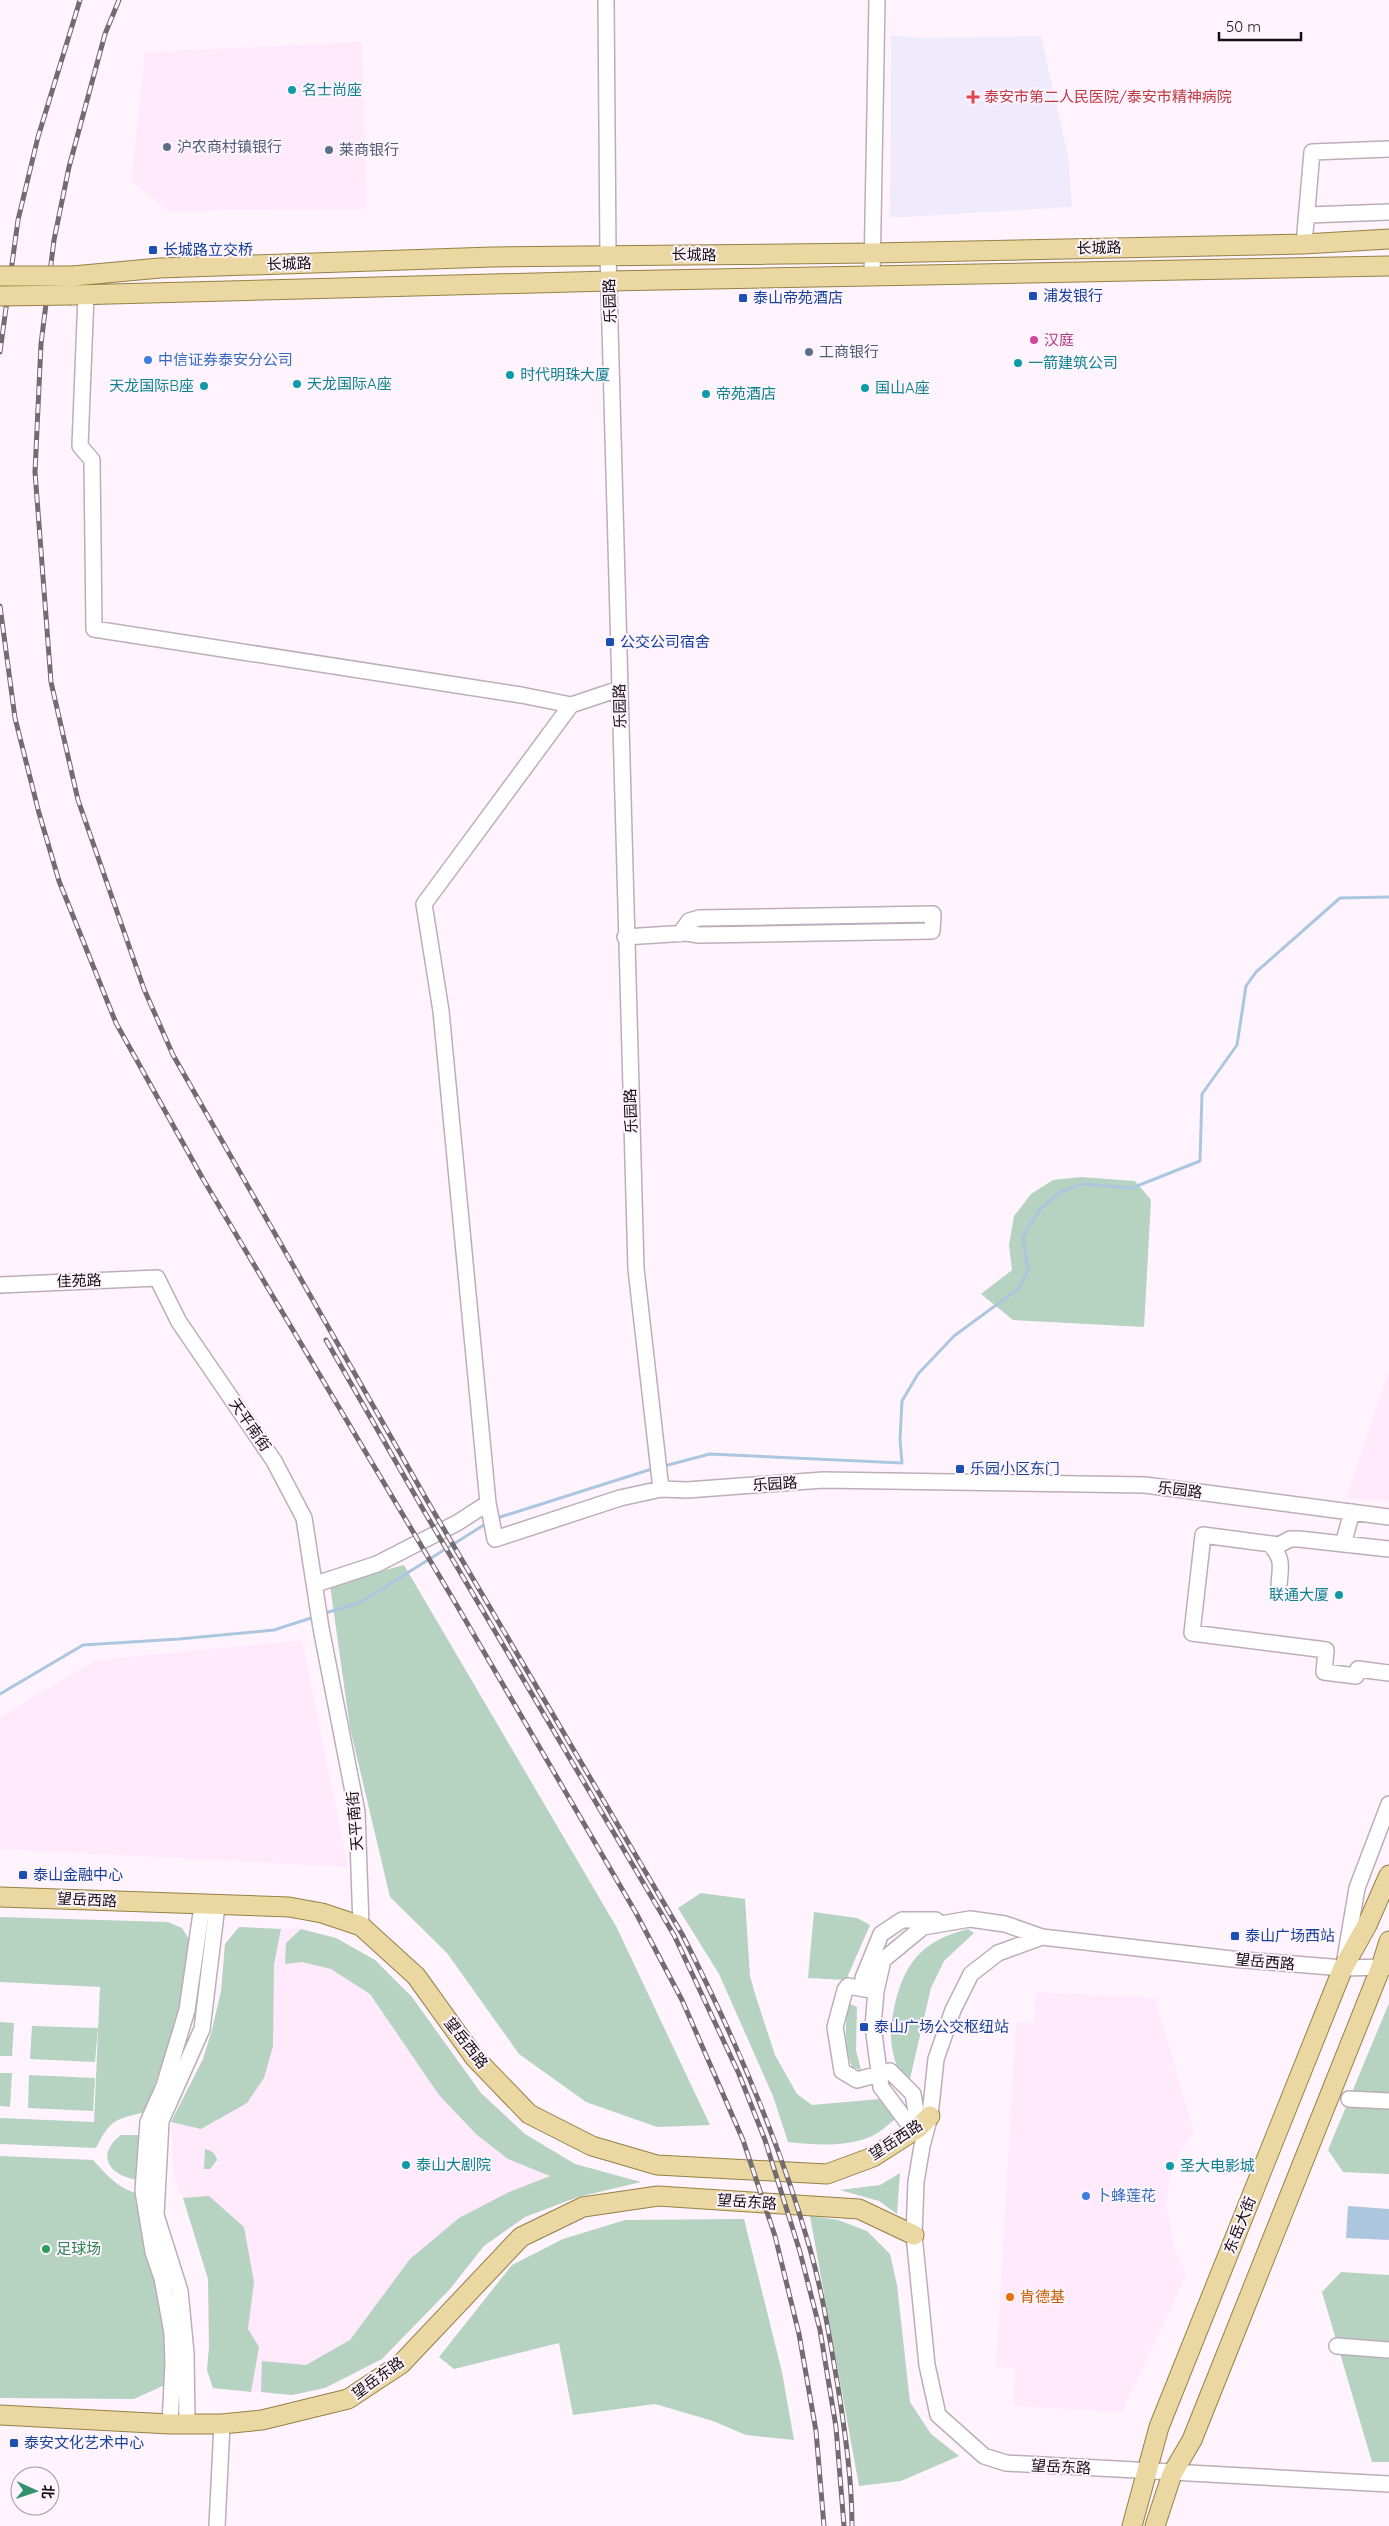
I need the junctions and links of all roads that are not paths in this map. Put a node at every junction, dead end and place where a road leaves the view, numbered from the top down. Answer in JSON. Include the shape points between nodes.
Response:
{"nodes":[{"id":1,"x":606,"y":0,"type":"edge"},
{"id":2,"x":877,"y":0,"type":"edge"},
{"id":3,"x":1389,"y":149,"type":"edge"},
{"id":4,"x":1389,"y":212,"type":"edge"},
{"id":5,"x":1308,"y":214,"type":"junction"},
{"id":6,"x":1389,"y":239,"type":"edge"},
{"id":7,"x":1304,"y":244,"type":"junction"},
{"id":8,"x":873,"y":253,"type":"junction"},
{"id":9,"x":608,"y":254,"type":"junction"},
{"id":10,"x":1389,"y":266,"type":"edge"},
{"id":11,"x":0,"y":276,"type":"edge"},
{"id":12,"x":872,"y":276,"type":"junction"},
{"id":13,"x":610,"y":282,"type":"junction"},
{"id":14,"x":79,"y":295,"type":"junction"},
{"id":15,"x":0,"y":296,"type":"edge"},
{"id":16,"x":619,"y":689,"type":"junction"},
{"id":17,"x":571,"y":705,"type":"junction"},
{"id":18,"x":680,"y":934,"type":"junction"},
{"id":19,"x":625,"y":937,"type":"junction"},
{"id":20,"x":157,"y":1278,"type":"joint"},
{"id":21,"x":0,"y":1285,"type":"edge"},
{"id":22,"x":660,"y":1484,"type":"junction"},
{"id":23,"x":489,"y":1508,"type":"junction"},
{"id":24,"x":1352,"y":1512,"type":"junction"},
{"id":25,"x":1389,"y":1517,"type":"edge"},
{"id":26,"x":1270,"y":1544,"type":"junction"},
{"id":27,"x":1343,"y":1544,"type":"junction"},
{"id":28,"x":1389,"y":1548,"type":"edge"},
{"id":29,"x":316,"y":1584,"type":"junction"},
{"id":30,"x":1279,"y":1584,"type":"dead end"},
{"id":31,"x":1389,"y":1673,"type":"edge"},
{"id":32,"x":1389,"y":1804,"type":"edge"},
{"id":33,"x":1389,"y":1875,"type":"edge"},
{"id":34,"x":0,"y":1897,"type":"edge"},
{"id":35,"x":210,"y":1906,"type":"junction"},
{"id":36,"x":960,"y":1920,"type":"junction"},
{"id":37,"x":361,"y":1926,"type":"junction"},
{"id":38,"x":1042,"y":1938,"type":"junction"},
{"id":39,"x":1389,"y":1941,"type":"edge"},
{"id":40,"x":1386,"y":1962,"type":"edge"},
{"id":41,"x":1343,"y":1968,"type":"junction"},
{"id":42,"x":876,"y":1991,"type":"junction"},
{"id":43,"x":880,"y":2072,"type":"junction"},
{"id":44,"x":1349,"y":2098,"type":"dead end"},
{"id":45,"x":1389,"y":2101,"type":"edge"},
{"id":46,"x":924,"y":2130,"type":"junction"},
{"id":47,"x":658,"y":2165,"type":"junction"},
{"id":48,"x":658,"y":2196,"type":"junction"},
{"id":49,"x":914,"y":2235,"type":"junction"},
{"id":50,"x":1337,"y":2346,"type":"dead end"},
{"id":51,"x":1389,"y":2350,"type":"edge"},
{"id":52,"x":0,"y":2415,"type":"edge"},
{"id":53,"x":178,"y":2424,"type":"junction"},
{"id":54,"x":222,"y":2424,"type":"junction"},
{"id":55,"x":1147,"y":2472,"type":"junction"},
{"id":56,"x":1172,"y":2474,"type":"junction"},
{"id":57,"x":1389,"y":2484,"type":"edge"},
{"id":58,"x":217,"y":2526,"type":"edge"},
{"id":59,"x":1132,"y":2526,"type":"edge"},
{"id":60,"x":1155,"y":2526,"type":"edge"}],
"edges":[{"from":1,"to":9,"type":"street","name":"乐园路"},
{"from":2,"to":8,"type":"street"},
{"from":3,"to":5,"type":"street","via":[[1312,152]]},
{"from":4,"to":5,"type":"street"},
{"from":5,"to":7,"type":"street"},
{"from":6,"to":7,"type":"main road","name":"长城路"},
{"from":7,"to":8,"type":"main road","name":"长城路"},
{"from":8,"to":9,"type":"main road","name":"长城路"},
{"from":8,"to":12,"type":"street"},
{"from":9,"to":11,"type":"main road","name":"长城路","bridge":true,"via":[[160,268],[73,276]]},
{"from":9,"to":13,"type":"street","name":"乐园路"},
{"from":10,"to":12,"type":"main road","name":"长城路"},
{"from":12,"to":13,"type":"main road","name":"长城路"},
{"from":13,"to":14,"type":"main road","name":"长城路"},
{"from":13,"to":16,"type":"street","name":"乐园路"},
{"from":14,"to":15,"type":"main road","name":"长城路","bridge":true},
{"from":14,"to":17,"type":"street","via":[[80,446],[92,460],[94,629]]},
{"from":16,"to":17,"type":"street"},
{"from":16,"to":19,"type":"street","name":"乐园路"},
{"from":17,"to":23,"type":"street","via":[[424,904],[441,1011]]},
{"from":18,"to":18,"type":"street","via":[[932,930],[933,914],[699,918],[689,921]]},
{"from":18,"to":19,"type":"street"},
{"from":19,"to":22,"type":"street","name":"乐园路","via":[[636,1268]]},
{"from":20,"to":21,"type":"street","name":"佳苑路"},
{"from":20,"to":29,"type":"street","name":"天平南街","via":[[179,1322],[274,1460],[304,1518]]},
{"from":22,"to":23,"type":"street","via":[[495,1539]]},
{"from":22,"to":24,"type":"street","name":"乐园路","via":[[687,1490],[823,1480],[1145,1485]]},
{"from":23,"to":29,"type":"street","via":[[377,1564]]},
{"from":24,"to":25,"type":"street","name":"乐园路"},
{"from":24,"to":27,"type":"street"},
{"from":26,"to":27,"type":"street","via":[[1279,1545],[1299,1538]]},
{"from":26,"to":30,"type":"street","via":[[1279,1554]]},
{"from":26,"to":31,"type":"street","via":[[1203,1535],[1192,1634],[1326,1650],[1324,1672],[1356,1676],[1358,1669]]},
{"from":27,"to":28,"type":"street"},
{"from":29,"to":37,"type":"street","name":"天平南街","via":[[357,1812]]},
{"from":32,"to":41,"type":"street","via":[[1357,1888]]},
{"from":33,"to":41,"type":"main road","name":"东岳大街","via":[[1367,1926]]},
{"from":34,"to":35,"type":"main road","name":"望岳西路"},
{"from":35,"to":37,"type":"main road","name":"望岳西路","via":[[289,1907]]},
{"from":35,"to":53,"type":"street","via":[[202,2029],[161,2121],[156,2215],[180,2291],[186,2354]]},
{"from":36,"to":38,"type":"street","via":[[1005,1924]]},
{"from":36,"to":42,"type":"street","via":[[923,1927],[883,1960]]},
{"from":36,"to":42,"type":"street","via":[[902,1920],[880,1934],[863,1978]]},
{"from":37,"to":47,"type":"main road","name":"望岳西路","via":[[416,1976],[475,2058],[530,2114],[592,2146]]},
{"from":38,"to":41,"type":"street","name":"望岳西路"},
{"from":38,"to":46,"type":"street","name":"望岳西路","via":[[998,1953],[971,1974],[953,2010],[936,2060]]},
{"from":39,"to":40,"type":"main road"},
{"from":40,"to":41,"type":"street","name":"望岳西路"},
{"from":40,"to":56,"type":"main road","via":[[1192,2440]]},
{"from":41,"to":55,"type":"main road","name":"东岳大街","via":[[1159,2427]]},
{"from":42,"to":43,"type":"street","via":[[874,2026]]},
{"from":42,"to":43,"type":"street","via":[[848,1986],[844,1990],[835,2027],[842,2071],[857,2080]]},
{"from":43,"to":46,"type":"street"},
{"from":44,"to":45,"type":"street"},
{"from":46,"to":47,"type":"main road","name":"望岳西路","via":[[872,2157],[827,2174]]},
{"from":46,"to":49,"type":"street","name":"望岳西路","via":[[916,2182]]},
{"from":47,"to":48,"type":"main road"},
{"from":48,"to":49,"type":"main road","name":"望岳东路","via":[[859,2209]]},
{"from":48,"to":54,"type":"main road","name":"望岳东路","via":[[583,2207],[521,2237],[401,2364],[348,2399],[262,2420]]},
{"from":49,"to":55,"type":"street","name":"望岳东路","via":[[927,2365],[938,2415],[984,2456],[1006,2463]]},
{"from":50,"to":51,"type":"street"},
{"from":52,"to":53,"type":"main road","name":"望岳东路"},
{"from":53,"to":54,"type":"main road","name":"望岳东路"},
{"from":54,"to":58,"type":"street"},
{"from":55,"to":56,"type":"street","name":"望岳东路"},
{"from":55,"to":59,"type":"main road","name":"东岳大街"},
{"from":56,"to":57,"type":"street","name":"望岳东路"},
{"from":56,"to":60,"type":"main road"}]}
